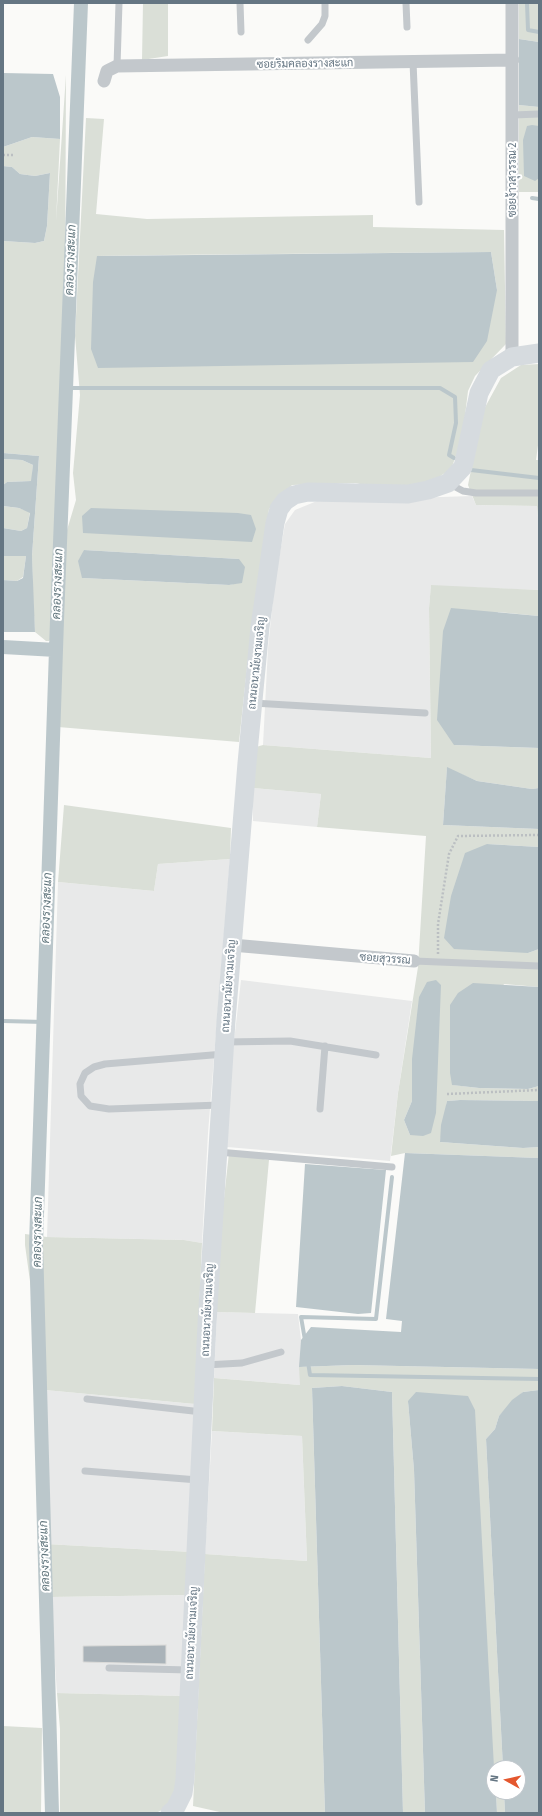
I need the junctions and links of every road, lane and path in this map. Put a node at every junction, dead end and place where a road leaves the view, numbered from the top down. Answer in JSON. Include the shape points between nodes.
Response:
{"nodes":[{"id":1,"x":119,"y":3,"type":"edge"},
{"id":2,"x":240,"y":3,"type":"edge"},
{"id":3,"x":325,"y":3,"type":"edge"},
{"id":4,"x":406,"y":3,"type":"edge"},
{"id":5,"x":512,"y":3,"type":"edge"},
{"id":6,"x":407,"y":27,"type":"dead end"},
{"id":7,"x":241,"y":32,"type":"dead end"},
{"id":8,"x":308,"y":40,"type":"dead end"},
{"id":9,"x":513,"y":60,"type":"junction"},
{"id":10,"x":413,"y":62,"type":"junction"},
{"id":11,"x":117,"y":66,"type":"junction"},
{"id":12,"x":104,"y":81,"type":"dead end"},
{"id":13,"x":539,"y":114,"type":"edge"},
{"id":14,"x":513,"y":115,"type":"junction"},
{"id":15,"x":3,"y":155,"type":"edge"},
{"id":16,"x":15,"y":155,"type":"dead end"},
{"id":17,"x":419,"y":202,"type":"dead end"},
{"id":18,"x":539,"y":353,"type":"edge"},
{"id":19,"x":512,"y":357,"type":"junction"},
{"id":20,"x":448,"y":483,"type":"junction"},
{"id":21,"x":539,"y":493,"type":"edge"},
{"id":22,"x":253,"y":703,"type":"junction"},
{"id":23,"x":425,"y":714,"type":"dead end"},
{"id":24,"x":539,"y":835,"type":"edge"},
{"id":25,"x":232,"y":945,"type":"junction"},
{"id":26,"x":414,"y":961,"type":"joint"},
{"id":27,"x":437,"y":962,"type":"junction"},
{"id":28,"x":539,"y":966,"type":"edge"},
{"id":29,"x":325,"y":1046,"type":"junction"},
{"id":30,"x":224,"y":1048,"type":"junction"},
{"id":31,"x":376,"y":1055,"type":"dead end"},
{"id":32,"x":539,"y":1090,"type":"edge"},
{"id":33,"x":447,"y":1094,"type":"dead end"},
{"id":34,"x":221,"y":1105,"type":"junction"},
{"id":35,"x":320,"y":1109,"type":"dead end"},
{"id":36,"x":218,"y":1152,"type":"junction"},
{"id":37,"x":392,"y":1166,"type":"dead end"},
{"id":38,"x":281,"y":1352,"type":"dead end"},
{"id":39,"x":206,"y":1365,"type":"junction"},
{"id":40,"x":87,"y":1399,"type":"dead end"},
{"id":41,"x":204,"y":1412,"type":"junction"},
{"id":42,"x":85,"y":1471,"type":"dead end"},
{"id":43,"x":200,"y":1480,"type":"junction"},
{"id":44,"x":109,"y":1668,"type":"dead end"},
{"id":45,"x":190,"y":1670,"type":"junction"},
{"id":46,"x":175,"y":1811,"type":"edge"}],
"edges":[{"from":1,"to":11,"type":"lane"},
{"from":2,"to":7,"type":"lane"},
{"from":3,"to":8,"type":"lane","via":[[322,24]]},
{"from":4,"to":6,"type":"lane"},
{"from":5,"to":9,"type":"street","name":"ซอยง้าวสุวรรณ 2"},
{"from":9,"to":10,"type":"street","name":"ซอยริมคลองรางสะแก"},
{"from":9,"to":14,"type":"street","name":"ซอยง้าวสุวรรณ 2"},
{"from":10,"to":11,"type":"street","name":"ซอยริมคลองรางสะแก"},
{"from":10,"to":17,"type":"lane"},
{"from":11,"to":12,"type":"street","via":[[108,71]]},
{"from":13,"to":14,"type":"lane"},
{"from":14,"to":19,"type":"street","name":"ซอยง้าวสุวรรณ 2"},
{"from":15,"to":16,"type":"path"},
{"from":18,"to":19,"type":"street","name":"ถนนอนามัยงามเจริญ"},
{"from":19,"to":20,"type":"street","name":"ถนนอนามัยงามเจริญ","via":[[491,370],[479,393],[463,467]]},
{"from":20,"to":21,"type":"lane","via":[[464,492]]},
{"from":20,"to":22,"type":"street","name":"ถนนอนามัยงามเจริญ","via":[[408,494],[308,492],[294,495],[285,501],[279,509],[275,523],[260,627]]},
{"from":22,"to":23,"type":"lane"},
{"from":22,"to":25,"type":"street","name":"ถนนอนามัยงามเจริญ"},
{"from":24,"to":27,"type":"path","via":[[458,836],[449,854],[438,924]]},
{"from":25,"to":26,"type":"street","name":"ซอยสุวรรณ"},
{"from":25,"to":30,"type":"street","name":"ถนนอนามัยงามเจริญ"},
{"from":26,"to":27,"type":"lane","name":"ซอยสุวรรณ"},
{"from":27,"to":28,"type":"lane","name":"ซอยสุวรรณ"},
{"from":29,"to":30,"type":"lane","via":[[290,1041]]},
{"from":29,"to":31,"type":"lane"},
{"from":29,"to":35,"type":"lane"},
{"from":30,"to":34,"type":"street","name":"ถนนอนามัยงามเจริญ"},
{"from":30,"to":34,"type":"lane","via":[[105,1064],[85,1073],[80,1084],[81,1096],[90,1106],[109,1110]]},
{"from":32,"to":33,"type":"path"},
{"from":34,"to":36,"type":"street","name":"ถนนอนามัยงามเจริญ"},
{"from":36,"to":37,"type":"lane"},
{"from":36,"to":39,"type":"street","name":"ถนนอนามัยงามเจริญ"},
{"from":38,"to":39,"type":"lane","via":[[242,1363]]},
{"from":39,"to":41,"type":"street","name":"ถนนอนามัยงามเจริญ"},
{"from":40,"to":41,"type":"lane"},
{"from":41,"to":43,"type":"street","name":"ถนนอนามัยงามเจริญ"},
{"from":42,"to":43,"type":"lane"},
{"from":43,"to":45,"type":"street","name":"ถนนอนามัยงามเจริญ"},
{"from":44,"to":45,"type":"lane"},
{"from":45,"to":46,"type":"street","name":"ถนนอนามัยงามเจริญ","via":[[185,1779],[183,1793]]}]}
